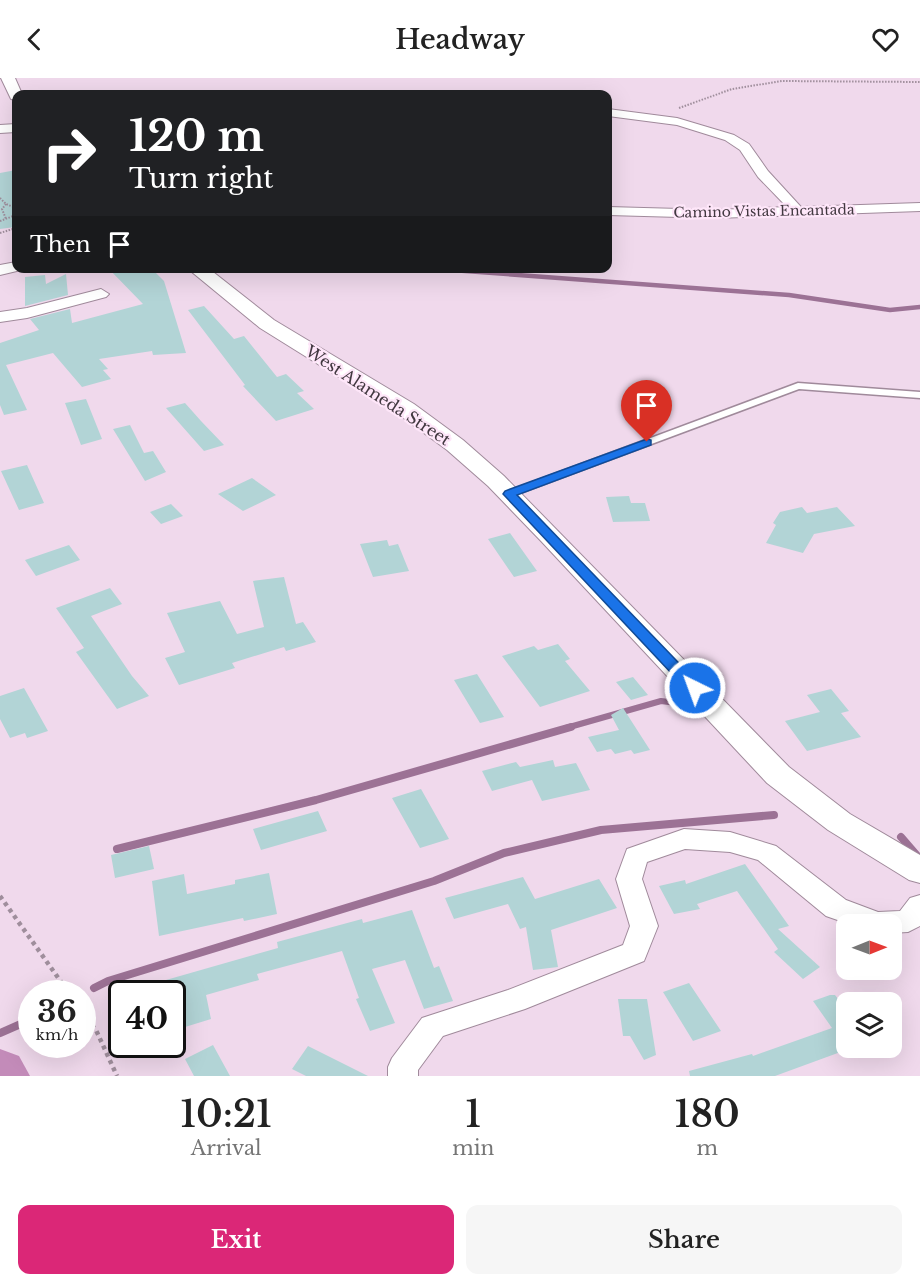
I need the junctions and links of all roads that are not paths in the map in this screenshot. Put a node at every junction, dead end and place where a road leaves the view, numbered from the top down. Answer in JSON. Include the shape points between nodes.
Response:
{"nodes":[{"id":1,"x":612,"y":113,"type":"edge"},
{"id":2,"x":920,"y":207,"type":"edge"},
{"id":3,"x":612,"y":210,"type":"edge"},
{"id":4,"x":797,"y":211,"type":"junction"},
{"id":5,"x":202,"y":273,"type":"edge"},
{"id":6,"x":101,"y":294,"type":"dead end"},
{"id":7,"x":0,"y":318,"type":"edge"},
{"id":8,"x":920,"y":395,"type":"edge"},
{"id":9,"x":509,"y":494,"type":"junction"},
{"id":10,"x":920,"y":871,"type":"edge"},
{"id":11,"x":920,"y":906,"type":"edge"},
{"id":12,"x":403,"y":1076,"type":"edge"}],
"edges":[{"from":1,"to":4,"type":"street","via":[[634,113],[721,134],[742,144]]},
{"from":2,"to":4,"type":"street","name":"Camino Vistas Encantada"},
{"from":3,"to":4,"type":"street","name":"Camino Vistas Encantada","via":[[716,214]]},
{"from":5,"to":9,"type":"street","name":"West Alameda Street","via":[[274,328],[431,426]]},
{"from":6,"to":7,"type":"street"},
{"from":8,"to":9,"type":"lane","via":[[798,386]]},
{"from":9,"to":10,"type":"street","name":"West Alameda Street","via":[[778,775],[839,822]]},
{"from":11,"to":12,"type":"street","via":[[908,921],[877,923],[836,908],[767,853],[730,842],[684,839],[636,856],[629,879],[644,926],[634,954],[433,1027],[403,1067]]}]}
